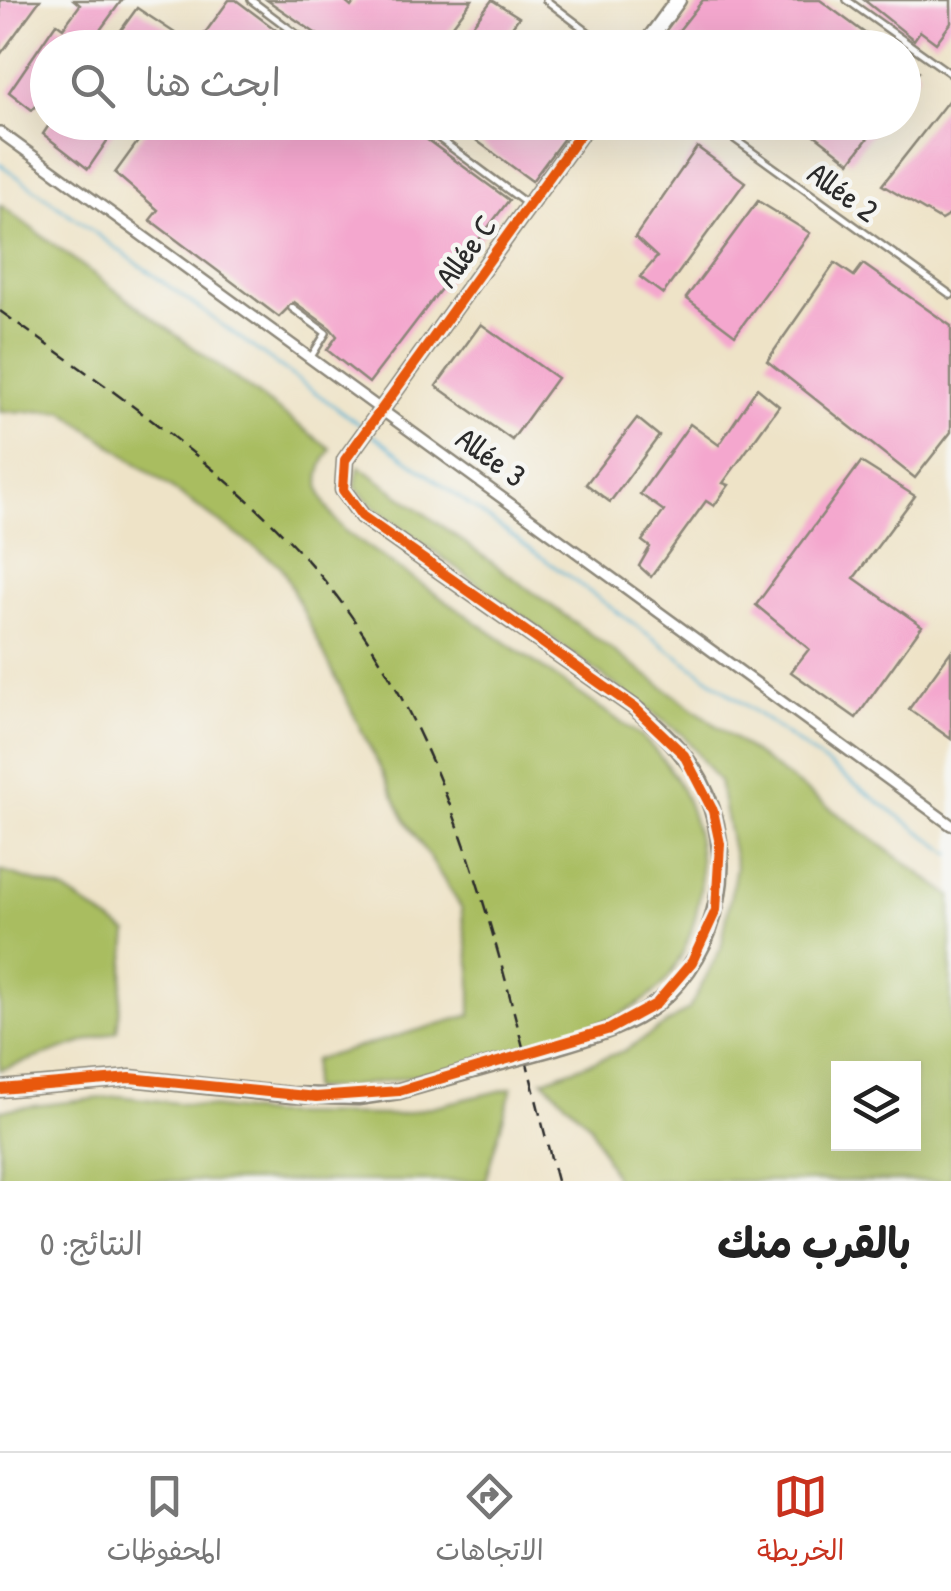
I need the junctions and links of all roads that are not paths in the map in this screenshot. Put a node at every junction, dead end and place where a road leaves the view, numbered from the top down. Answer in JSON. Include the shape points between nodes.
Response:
{"nodes":[{"id":1,"x":252,"y":0,"type":"edge"},
{"id":2,"x":546,"y":0,"type":"edge"},
{"id":3,"x":678,"y":0,"type":"edge"},
{"id":4,"x":847,"y":0,"type":"edge"},
{"id":5,"x":291,"y":30,"type":"edge"},
{"id":6,"x":586,"y":30,"type":"edge"},
{"id":7,"x":656,"y":30,"type":"edge"},
{"id":8,"x":889,"y":30,"type":"edge"},
{"id":9,"x":921,"y":53,"type":"edge"},
{"id":10,"x":951,"y":74,"type":"edge"},
{"id":11,"x":0,"y":132,"type":"edge"},
{"id":12,"x":441,"y":140,"type":"edge"},
{"id":13,"x":577,"y":140,"type":"edge"},
{"id":14,"x":736,"y":140,"type":"edge"},
{"id":15,"x":530,"y":206,"type":"junction"},
{"id":16,"x":951,"y":295,"type":"edge"},
{"id":17,"x":292,"y":308,"type":"dead end"},
{"id":18,"x":311,"y":357,"type":"junction"},
{"id":19,"x":379,"y":411,"type":"junction"},
{"id":20,"x":951,"y":825,"type":"edge"},
{"id":21,"x":0,"y":1090,"type":"edge"}],
"edges":[{"from":1,"to":5,"type":"lane"},
{"from":2,"to":6,"type":"lane"},
{"from":3,"to":7,"type":"street"},
{"from":4,"to":8,"type":"lane"},
{"from":9,"to":10,"type":"lane"},
{"from":11,"to":18,"type":"street","name":"Allée 3"},
{"from":12,"to":15,"type":"lane"},
{"from":13,"to":15,"type":"street","name":"Allée C"},
{"from":14,"to":16,"type":"lane","name":"Allée 2"},
{"from":15,"to":19,"type":"street","name":"Allée C"},
{"from":17,"to":18,"type":"lane","via":[[326,333]]},
{"from":18,"to":19,"type":"street","name":"Allée 3"},
{"from":19,"to":20,"type":"street","name":"Allée 3"},
{"from":19,"to":21,"type":"street","name":"Allée C","bridge":true,"via":[[345,460],[343,490],[362,516],[636,708],[684,755],[713,811],[721,878],[716,910],[685,972],[632,1019],[398,1091],[290,1095],[130,1078]]}]}
